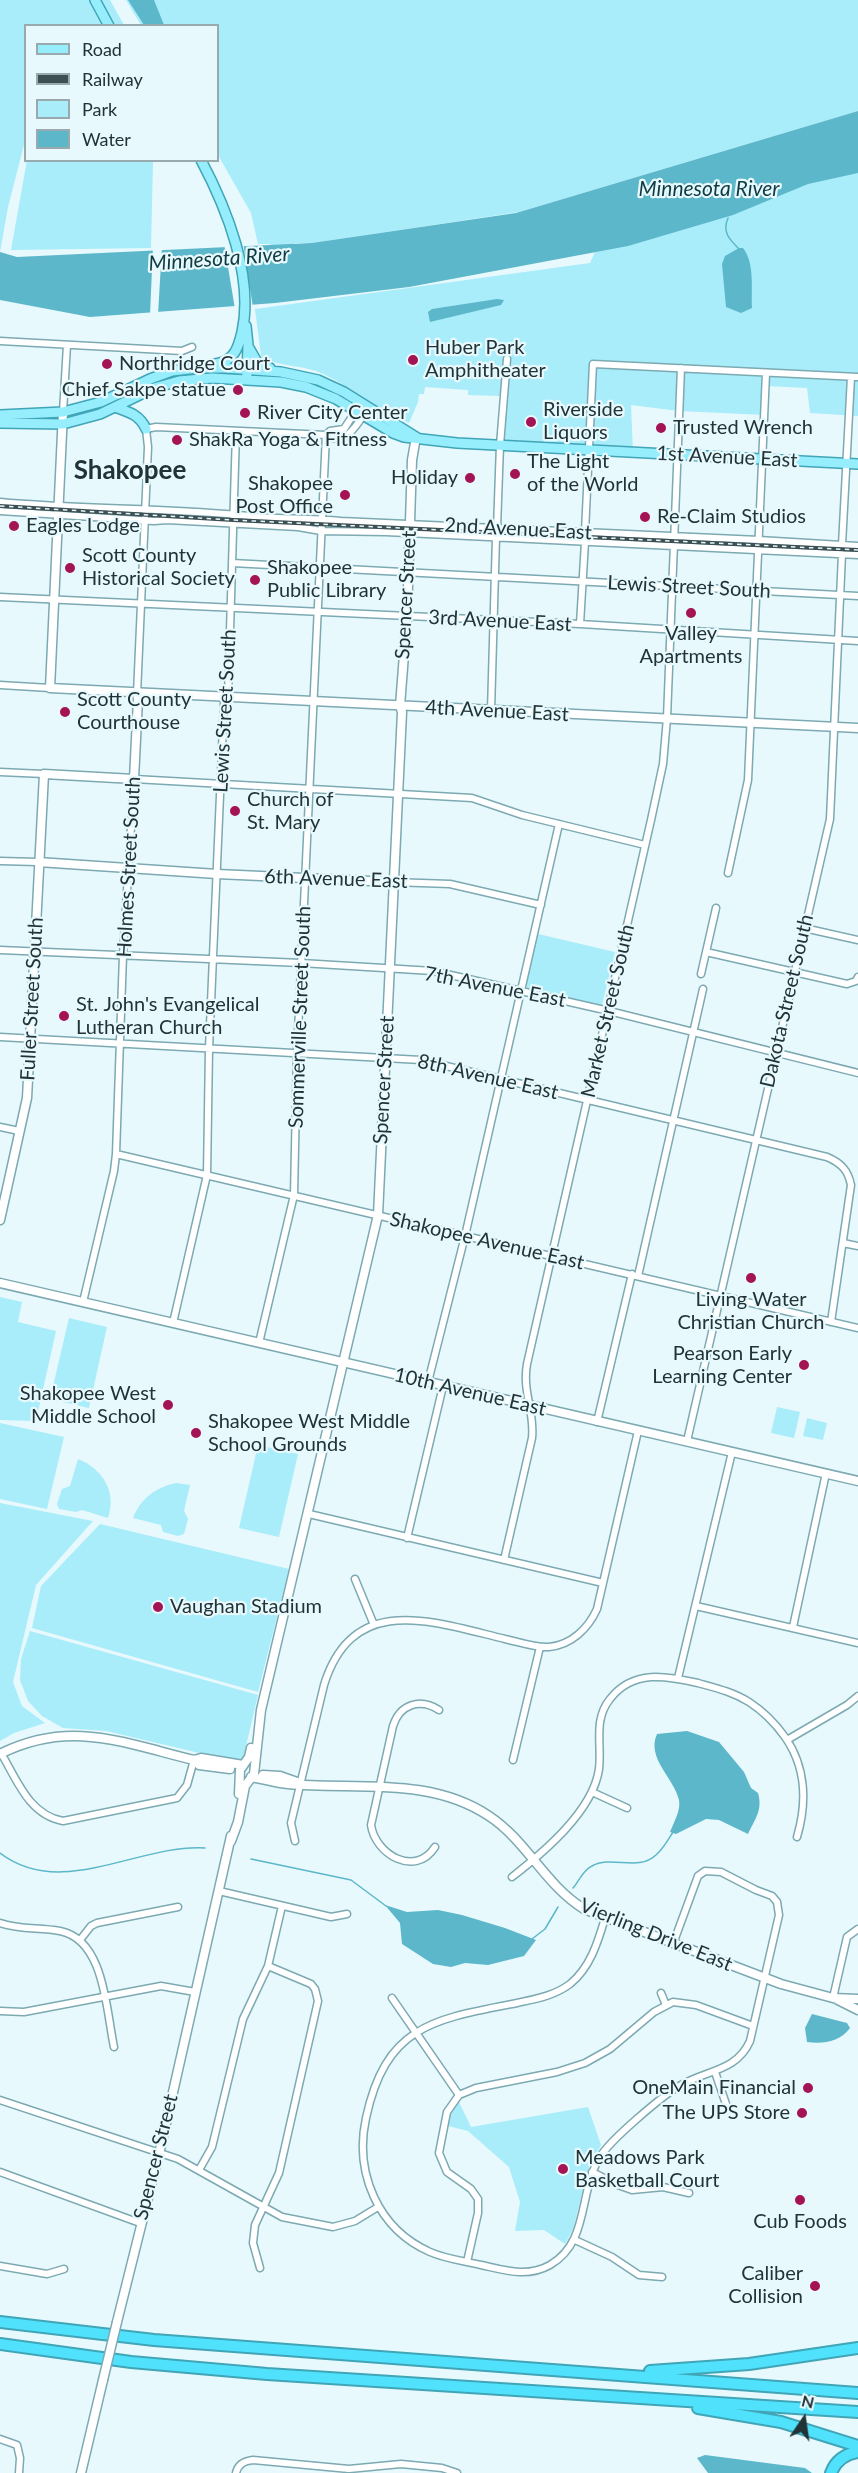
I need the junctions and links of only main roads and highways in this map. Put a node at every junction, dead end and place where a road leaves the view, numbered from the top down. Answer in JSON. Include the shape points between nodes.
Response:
{"nodes":[{"id":1,"x":95,"y":0,"type":"edge"},
{"id":2,"x":109,"y":24,"type":"edge"},
{"id":3,"x":202,"y":162,"type":"edge"},
{"id":4,"x":244,"y":326,"type":"junction"},
{"id":5,"x":248,"y":345,"type":"junction"},
{"id":6,"x":244,"y":365,"type":"junction"},
{"id":7,"x":185,"y":369,"type":"junction"},
{"id":8,"x":281,"y":372,"type":"junction"},
{"id":9,"x":243,"y":380,"type":"junction"},
{"id":10,"x":116,"y":407,"type":"junction"},
{"id":11,"x":362,"y":410,"type":"junction"},
{"id":12,"x":0,"y":415,"type":"edge"},
{"id":13,"x":0,"y":423,"type":"edge"},
{"id":14,"x":146,"y":429,"type":"road end"},
{"id":15,"x":858,"y":464,"type":"edge"},
{"id":16,"x":0,"y":2322,"type":"edge"},
{"id":17,"x":0,"y":2344,"type":"edge"},
{"id":18,"x":858,"y":2348,"type":"edge"},
{"id":19,"x":607,"y":2373,"type":"junction"},
{"id":20,"x":858,"y":2394,"type":"edge"},
{"id":21,"x":591,"y":2395,"type":"junction"},
{"id":22,"x":858,"y":2412,"type":"edge"},
{"id":23,"x":858,"y":2446,"type":"edge"},
{"id":24,"x":858,"y":2451,"type":"edge"},
{"id":25,"x":831,"y":2473,"type":"edge"}],
"edges":[{"from":1,"to":2,"type":"main road"},
{"from":3,"to":4,"type":"main road","via":[[234,240],[244,294]]},
{"from":4,"to":5,"type":"main road"},
{"from":4,"to":6,"type":"main road"},
{"from":4,"to":7,"type":"main road","via":[[235,354],[222,363]]},
{"from":5,"to":6,"type":"main road"},
{"from":5,"to":8,"type":"main road","via":[[261,365]]},
{"from":6,"to":7,"type":"main road","name":"1st Avenue East"},
{"from":6,"to":8,"type":"main road","name":"1st Avenue East"},
{"from":6,"to":9,"type":"main road"},
{"from":7,"to":12,"type":"main road","name":"1st Avenue East","via":[[63,412]]},
{"from":8,"to":11,"type":"main road","name":"1st Avenue East","via":[[318,380]]},
{"from":9,"to":10,"type":"main road","name":"1st Avenue East","via":[[179,381],[154,388]]},
{"from":9,"to":11,"type":"main road","name":"1st Avenue East","via":[[306,387]]},
{"from":10,"to":13,"type":"main road","name":"1st Avenue East","via":[[63,424]]},
{"from":10,"to":14,"type":"main road","via":[[133,413]]},
{"from":11,"to":15,"type":"main road","name":"1st Avenue East","via":[[416,437],[444,442]]},
{"from":16,"to":19,"type":"highway","via":[[154,2340]]},
{"from":17,"to":21,"type":"highway","via":[[131,2362],[256,2373]]},
{"from":18,"to":19,"type":"highway","via":[[749,2364]]},
{"from":19,"to":20,"type":"highway"},
{"from":21,"to":22,"type":"highway"},
{"from":21,"to":23,"type":"highway","via":[[721,2411]]},
{"from":24,"to":25,"type":"highway","via":[[844,2456]]}]}
